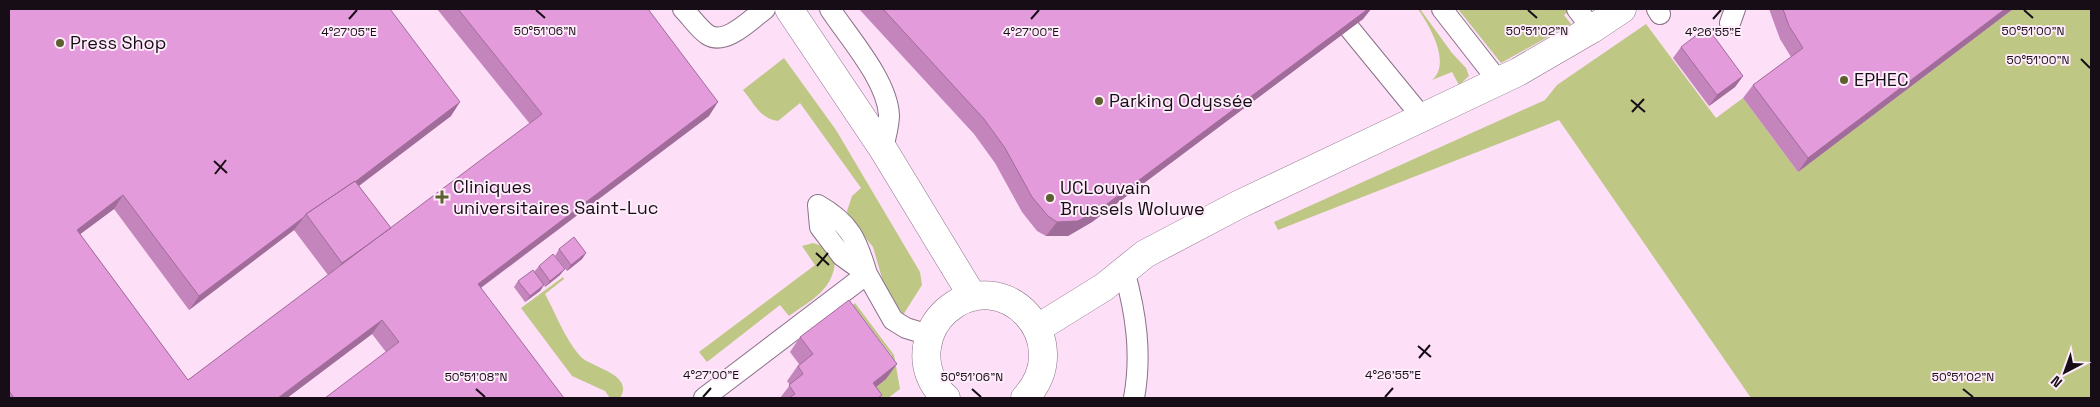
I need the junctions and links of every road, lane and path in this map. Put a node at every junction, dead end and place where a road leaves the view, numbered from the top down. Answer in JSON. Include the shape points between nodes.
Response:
{"nodes":[{"id":1,"x":683,"y":9,"type":"edge"},
{"id":2,"x":765,"y":9,"type":"edge"},
{"id":3,"x":789,"y":9,"type":"edge"},
{"id":4,"x":830,"y":9,"type":"edge"},
{"id":5,"x":1442,"y":9,"type":"edge"},
{"id":6,"x":1622,"y":9,"type":"edge"},
{"id":7,"x":1584,"y":19,"type":"edge"},
{"id":8,"x":1356,"y":36,"type":"edge"},
{"id":9,"x":1499,"y":82,"type":"junction"},
{"id":10,"x":1422,"y":117,"type":"junction"},
{"id":11,"x":883,"y":149,"type":"junction"},
{"id":12,"x":1124,"y":270,"type":"junction"},
{"id":13,"x":972,"y":297,"type":"junction"},
{"id":14,"x":1038,"y":328,"type":"junction"},
{"id":15,"x":929,"y":335,"type":"junction"},
{"id":16,"x":704,"y":398,"type":"edge"},
{"id":17,"x":946,"y":398,"type":"edge"},
{"id":18,"x":1025,"y":398,"type":"edge"},
{"id":19,"x":1134,"y":398,"type":"edge"}],
"edges":[{"from":1,"to":2,"type":"lane","via":[[715,38],[731,34]]},
{"from":3,"to":11,"type":"street"},
{"from":4,"to":11,"type":"lane","via":[[887,100],[889,118]]},
{"from":5,"to":9,"type":"lane"},
{"from":6,"to":7,"type":"street"},
{"from":7,"to":9,"type":"street"},
{"from":8,"to":10,"type":"lane"},
{"from":9,"to":10,"type":"street"},
{"from":10,"to":12,"type":"street","via":[[1238,205],[1145,254]]},
{"from":11,"to":13,"type":"street"},
{"from":12,"to":14,"type":"street","via":[[1104,287]]},
{"from":12,"to":19,"type":"lane","via":[[1135,310],[1139,346]]},
{"from":13,"to":14,"type":"street","via":[[1003,298],[1023,310]]},
{"from":13,"to":15,"type":"street","via":[[954,304],[939,318]]},
{"from":14,"to":18,"type":"street","via":[[1043,364],[1037,383]]},
{"from":15,"to":16,"type":"lane","via":[[893,320],[867,274]]},
{"from":15,"to":17,"type":"street","via":[[926,355],[929,375]]}]}
